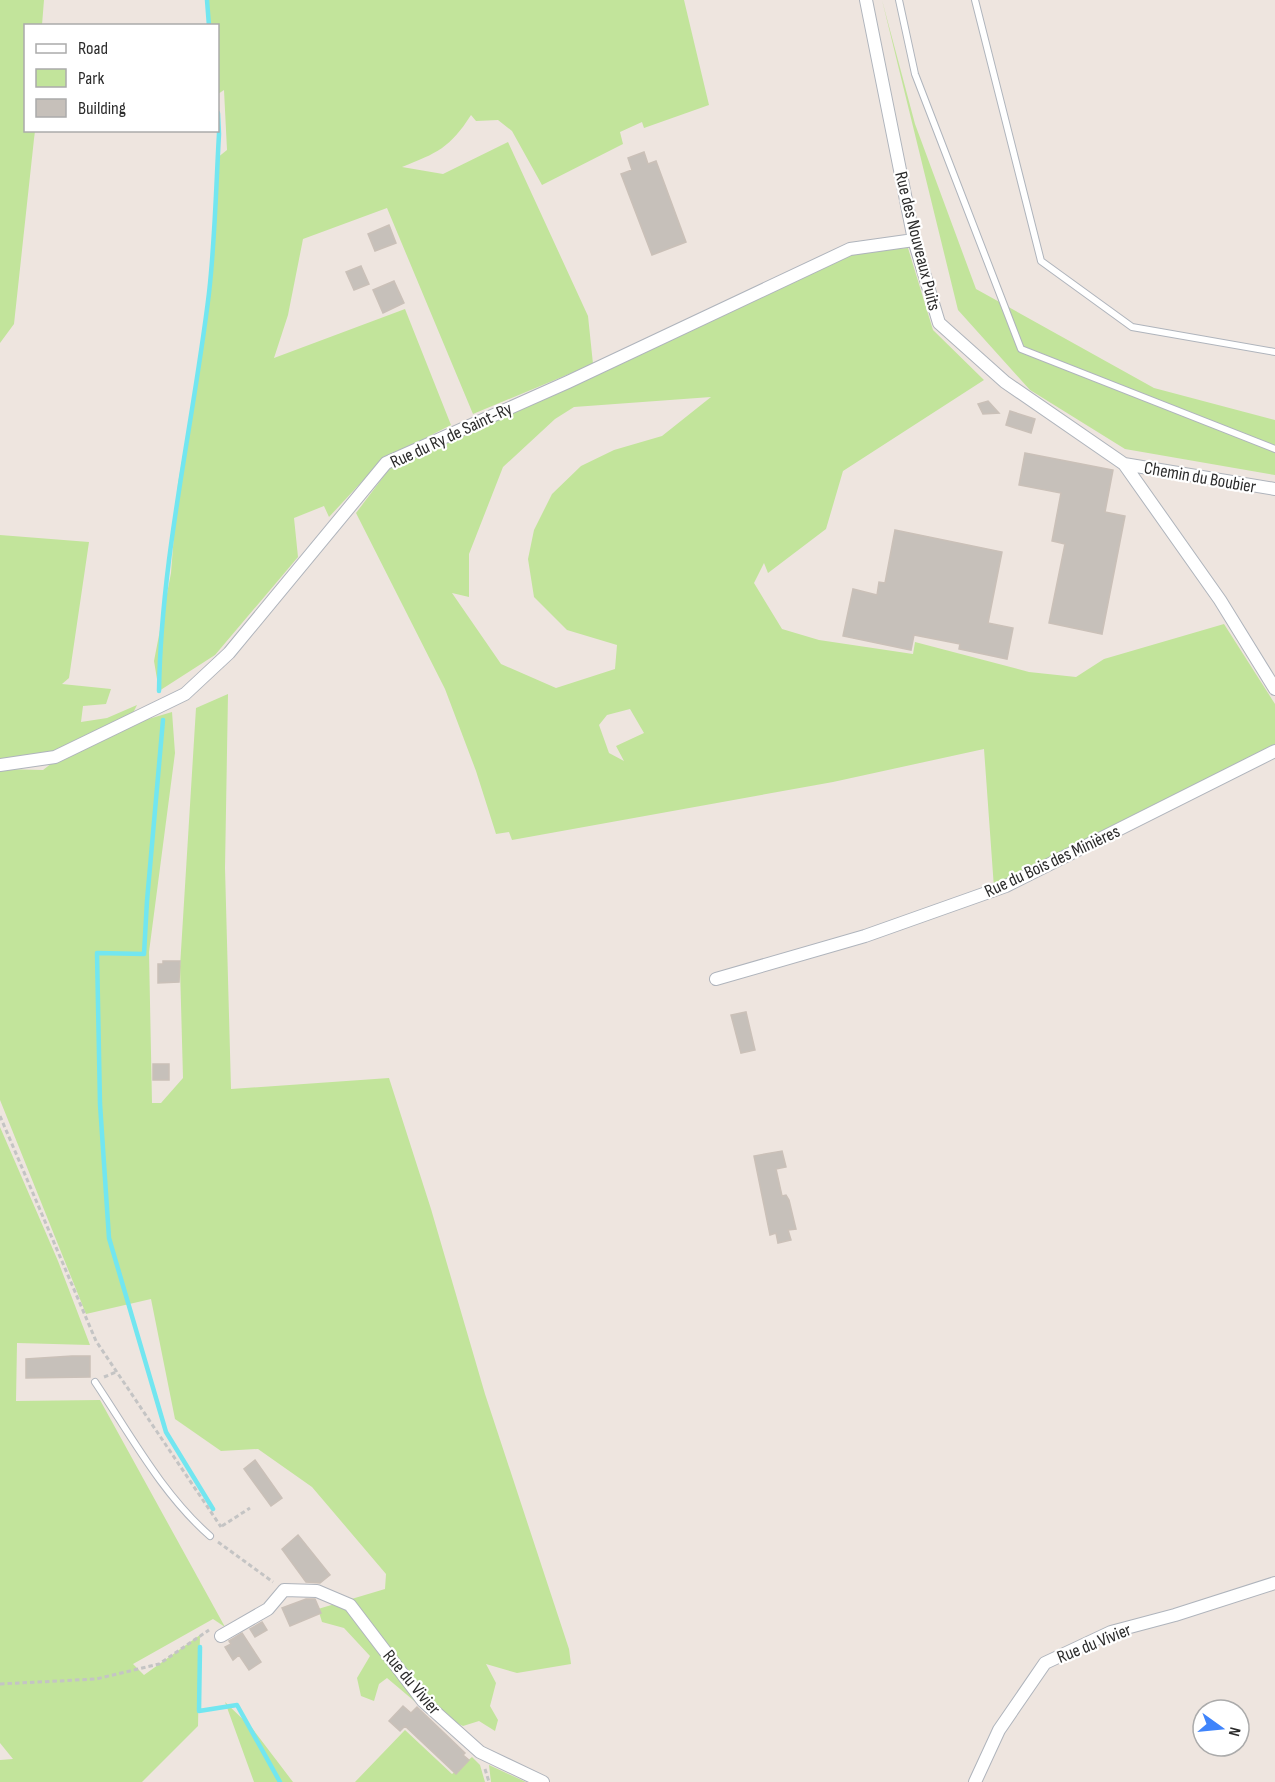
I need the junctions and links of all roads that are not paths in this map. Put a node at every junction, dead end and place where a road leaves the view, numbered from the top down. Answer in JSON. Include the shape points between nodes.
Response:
{"nodes":[{"id":1,"x":866,"y":0,"type":"edge"},
{"id":2,"x":899,"y":0,"type":"edge"},
{"id":3,"x":975,"y":0,"type":"edge"},
{"id":4,"x":914,"y":240,"type":"junction"},
{"id":5,"x":1275,"y":352,"type":"edge"},
{"id":6,"x":1275,"y":449,"type":"edge"},
{"id":7,"x":1124,"y":464,"type":"junction"},
{"id":8,"x":1275,"y":489,"type":"edge"},
{"id":9,"x":1275,"y":689,"type":"edge"},
{"id":10,"x":1275,"y":752,"type":"edge"},
{"id":11,"x":0,"y":765,"type":"edge"},
{"id":12,"x":716,"y":979,"type":"dead end"},
{"id":13,"x":95,"y":1382,"type":"dead end"},
{"id":14,"x":210,"y":1536,"type":"road end"},
{"id":15,"x":1275,"y":1582,"type":"edge"},
{"id":16,"x":221,"y":1636,"type":"road end"},
{"id":17,"x":543,"y":1782,"type":"edge"},
{"id":18,"x":975,"y":1782,"type":"edge"}],
"edges":[{"from":1,"to":4,"type":"street","name":"Rue des Nouveaux Puits"},
{"from":2,"to":6,"type":"lane","via":[[915,74],[1021,349]]},
{"from":3,"to":5,"type":"lane","via":[[1041,261],[1132,327]]},
{"from":4,"to":7,"type":"street","name":"Rue des Nouveaux Puits","via":[[939,323],[1005,382]]},
{"from":4,"to":11,"type":"street","name":"Rue du Ry de Saint-Ry","via":[[850,249],[387,463],[229,653],[185,694],[55,757]]},
{"from":7,"to":8,"type":"street","name":"Chemin du Boubier"},
{"from":7,"to":9,"type":"street","via":[[1220,600]]},
{"from":10,"to":12,"type":"street","name":"Rue du Bois des Minières","via":[[1006,886],[865,936]]},
{"from":13,"to":14,"type":"lane","via":[[172,1497]]},
{"from":15,"to":18,"type":"street","name":"Rue du Vivier","via":[[1111,1632],[1045,1663],[999,1730]]},
{"from":16,"to":17,"type":"street","name":"Rue du Vivier","via":[[268,1610],[284,1590],[317,1591],[350,1605],[431,1708],[480,1752]]}]}
